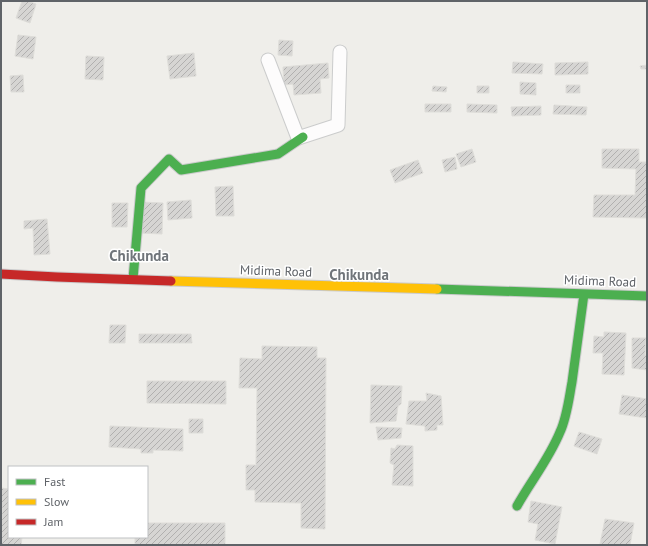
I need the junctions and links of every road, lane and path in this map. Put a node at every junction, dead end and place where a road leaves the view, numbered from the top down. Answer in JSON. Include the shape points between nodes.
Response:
{"nodes":[{"id":1,"x":340,"y":52,"type":"dead end"},
{"id":2,"x":268,"y":60,"type":"dead end"},
{"id":3,"x":303,"y":137,"type":"junction"},
{"id":4,"x":1,"y":274,"type":"edge"},
{"id":5,"x":133,"y":279,"type":"junction"},
{"id":6,"x":584,"y":294,"type":"junction"},
{"id":7,"x":647,"y":296,"type":"edge"},
{"id":8,"x":517,"y":506,"type":"dead end"}],
"edges":[{"from":1,"to":3,"type":"street","via":[[338,125]]},
{"from":2,"to":3,"type":"street","via":[[298,138]]},
{"from":3,"to":5,"type":"main road","via":[[278,154],[181,170],[169,159],[141,188]]},
{"from":4,"to":5,"type":"main road","name":"Midima Road"},
{"from":5,"to":6,"type":"main road","name":"Midima Road"},
{"from":6,"to":7,"type":"main road","name":"Midima Road"},
{"from":6,"to":8,"type":"main road","via":[[568,404],[561,431],[549,456]]}]}
